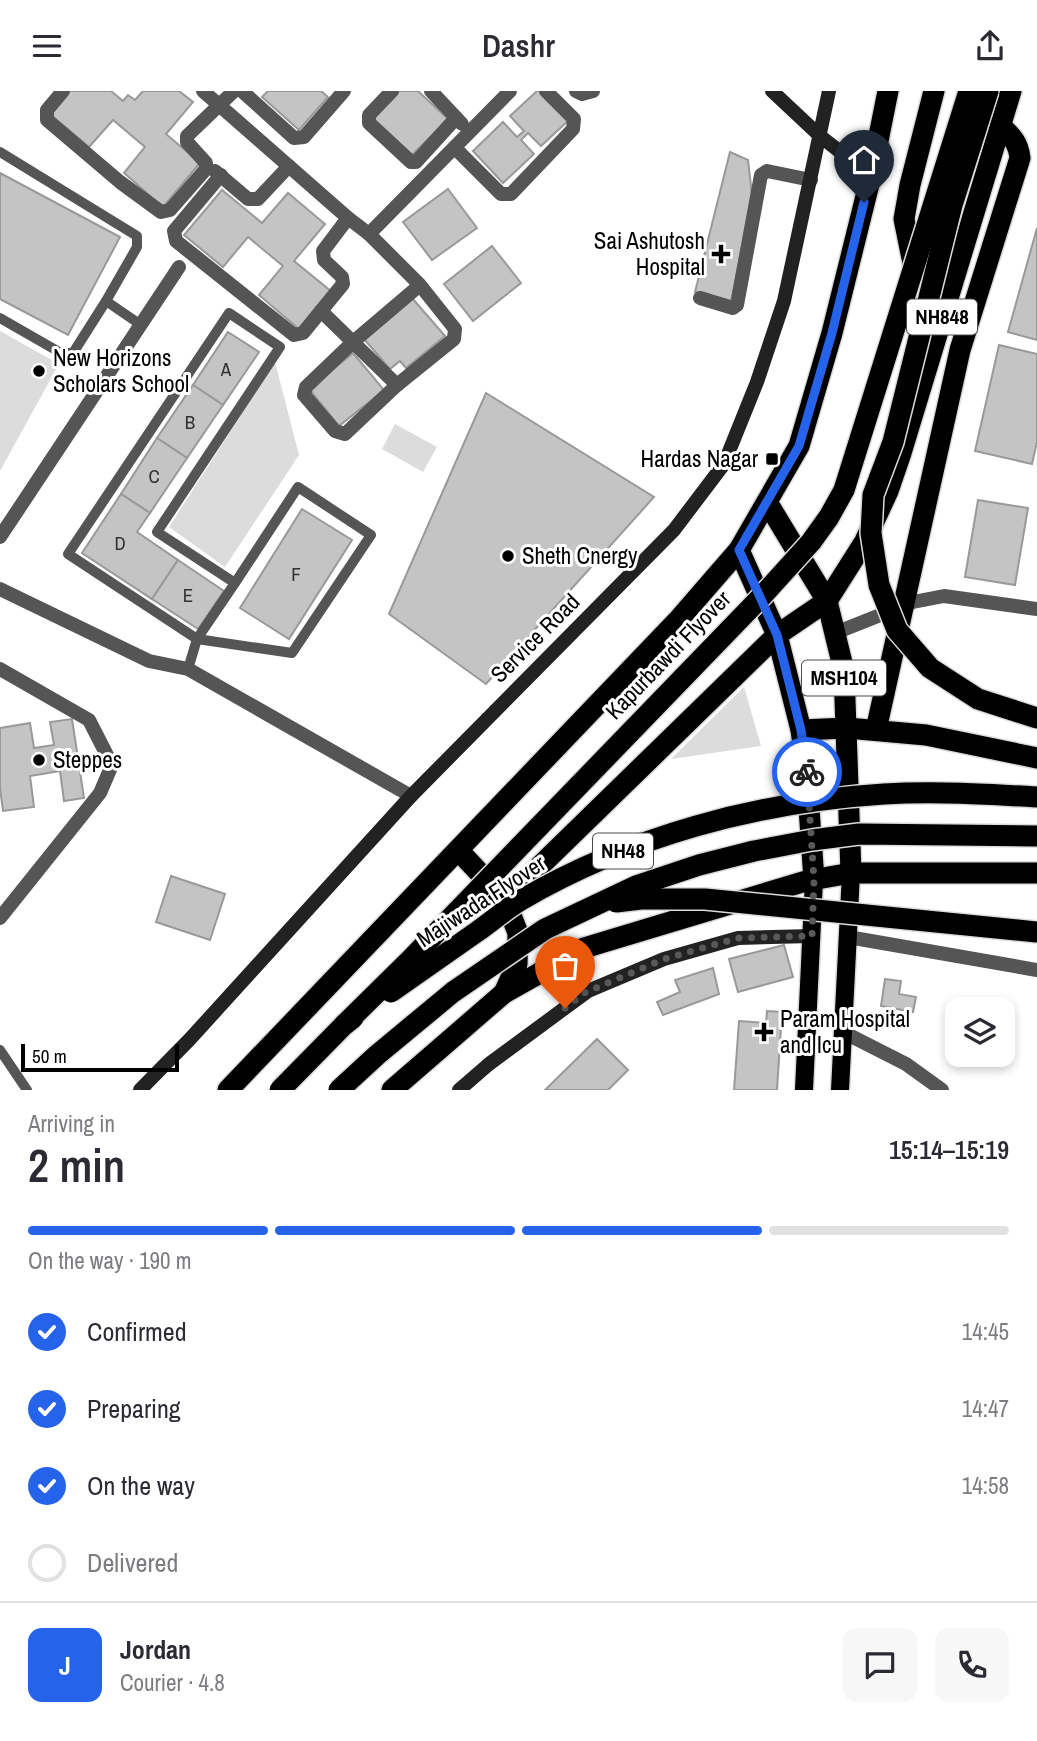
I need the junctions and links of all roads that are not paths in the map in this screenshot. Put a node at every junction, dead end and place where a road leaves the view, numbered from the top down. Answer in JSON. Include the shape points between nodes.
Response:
{"nodes":[{"id":1,"x":63,"y":91,"type":"edge"},
{"id":2,"x":204,"y":91,"type":"edge"},
{"id":3,"x":234,"y":91,"type":"edge"},
{"id":4,"x":242,"y":91,"type":"edge"},
{"id":5,"x":344,"y":91,"type":"edge"},
{"id":6,"x":392,"y":91,"type":"edge"},
{"id":7,"x":430,"y":91,"type":"edge"},
{"id":8,"x":510,"y":91,"type":"edge"},
{"id":9,"x":546,"y":91,"type":"edge"},
{"id":10,"x":576,"y":91,"type":"edge"},
{"id":11,"x":593,"y":91,"type":"edge"},
{"id":12,"x":772,"y":91,"type":"edge"},
{"id":13,"x":830,"y":91,"type":"edge"},
{"id":14,"x":888,"y":91,"type":"edge"},
{"id":15,"x":934,"y":91,"type":"edge"},
{"id":16,"x":969,"y":91,"type":"edge"},
{"id":17,"x":988,"y":91,"type":"edge"},
{"id":18,"x":1011,"y":91,"type":"edge"},
{"id":19,"x":221,"y":105,"type":"junction"},
{"id":20,"x":456,"y":118,"type":"junction"},
{"id":21,"x":1000,"y":125,"type":"junction"},
{"id":22,"x":470,"y":133,"type":"junction"},
{"id":23,"x":820,"y":136,"type":"junction"},
{"id":24,"x":455,"y":148,"type":"junction"},
{"id":25,"x":0,"y":152,"type":"edge"},
{"id":26,"x":206,"y":163,"type":"junction"},
{"id":27,"x":289,"y":166,"type":"junction"},
{"id":28,"x":221,"y":175,"type":"junction"},
{"id":29,"x":871,"y":176,"type":"junction"},
{"id":30,"x":811,"y":180,"type":"junction"},
{"id":31,"x":348,"y":218,"type":"junction"},
{"id":32,"x":369,"y":234,"type":"junction"},
{"id":33,"x":179,"y":267,"type":"dead end"},
{"id":34,"x":914,"y":268,"type":"junction"},
{"id":35,"x":420,"y":285,"type":"junction"},
{"id":36,"x":700,"y":298,"type":"dead end"},
{"id":37,"x":106,"y":301,"type":"junction"},
{"id":38,"x":321,"y":311,"type":"junction"},
{"id":39,"x":0,"y":318,"type":"edge"},
{"id":40,"x":141,"y":325,"type":"junction"},
{"id":41,"x":354,"y":342,"type":"junction"},
{"id":42,"x":397,"y":385,"type":"junction"},
{"id":43,"x":767,"y":502,"type":"junction"},
{"id":44,"x":0,"y":537,"type":"edge"},
{"id":45,"x":739,"y":550,"type":"junction"},
{"id":46,"x":235,"y":583,"type":"junction"},
{"id":47,"x":0,"y":589,"type":"edge"},
{"id":48,"x":827,"y":601,"type":"junction"},
{"id":49,"x":904,"y":606,"type":"junction"},
{"id":50,"x":1037,"y":609,"type":"edge"},
{"id":51,"x":835,"y":633,"type":"junction"},
{"id":52,"x":777,"y":635,"type":"junction"},
{"id":53,"x":197,"y":639,"type":"junction"},
{"id":54,"x":0,"y":669,"type":"edge"},
{"id":55,"x":188,"y":669,"type":"junction"},
{"id":56,"x":1037,"y":718,"type":"edge"},
{"id":57,"x":846,"y":728,"type":"junction"},
{"id":58,"x":801,"y":730,"type":"junction"},
{"id":59,"x":876,"y":730,"type":"junction"},
{"id":60,"x":1037,"y":758,"type":"edge"},
{"id":61,"x":411,"y":796,"type":"junction"},
{"id":62,"x":1037,"y":797,"type":"edge"},
{"id":63,"x":1037,"y":836,"type":"edge"},
{"id":64,"x":458,"y":851,"type":"junction"},
{"id":65,"x":852,"y":873,"type":"junction"},
{"id":66,"x":1037,"y":873,"type":"edge"},
{"id":67,"x":814,"y":880,"type":"junction"},
{"id":68,"x":505,"y":900,"type":"junction"},
{"id":69,"x":596,"y":905,"type":"junction"},
{"id":70,"x":0,"y":918,"type":"edge"},
{"id":71,"x":1037,"y":932,"type":"edge"},
{"id":72,"x":812,"y":936,"type":"junction"},
{"id":73,"x":848,"y":937,"type":"junction"},
{"id":74,"x":1037,"y":970,"type":"edge"},
{"id":75,"x":504,"y":993,"type":"junction"},
{"id":76,"x":344,"y":1025,"type":"junction"},
{"id":77,"x":843,"y":1032,"type":"junction"},
{"id":78,"x":0,"y":1050,"type":"edge"},
{"id":79,"x":27,"y":1090,"type":"edge"},
{"id":80,"x":140,"y":1090,"type":"edge"},
{"id":81,"x":228,"y":1090,"type":"edge"},
{"id":82,"x":280,"y":1090,"type":"edge"},
{"id":83,"x":339,"y":1090,"type":"edge"},
{"id":84,"x":392,"y":1090,"type":"edge"},
{"id":85,"x":458,"y":1090,"type":"edge"},
{"id":86,"x":804,"y":1090,"type":"edge"},
{"id":87,"x":840,"y":1090,"type":"edge"},
{"id":88,"x":942,"y":1090,"type":"edge"}],
"edges":[{"from":1,"to":26,"type":"street","via":[[47,110],[47,120],[161,212],[170,210],[206,169]]},
{"from":2,"to":19,"type":"street"},
{"from":3,"to":19,"type":"street"},
{"from":4,"to":5,"type":"street","via":[[294,138],[304,137]]},
{"from":6,"to":20,"type":"street","via":[[369,115],[369,123],[411,162]]},
{"from":7,"to":20,"type":"street"},
{"from":8,"to":22,"type":"street"},
{"from":9,"to":24,"type":"street","via":[[574,119],[573,129],[511,194],[501,194]]},
{"from":10,"to":11,"type":"street"},
{"from":12,"to":23,"type":"street"},
{"from":13,"to":23,"type":"street","name":"Service Road"},
{"from":14,"to":29,"type":"highway"},
{"from":15,"to":34,"type":"highway","via":[[904,219]]},
{"from":16,"to":34,"type":"highway","name":"Kapurbawdi Flyover","bridge":true},
{"from":17,"to":56,"type":"highway","bridge":true,"via":[[952,205],[893,442],[873,495],[871,533],[879,585],[897,630],[930,668],[978,699]]},
{"from":18,"to":21,"type":"highway","number":"NH848"},
{"from":19,"to":26,"type":"street","via":[[187,136]]},
{"from":19,"to":27,"type":"street"},
{"from":20,"to":22,"type":"street"},
{"from":21,"to":48,"type":"highway","number":"NH848","via":[[888,491],[865,541]]},
{"from":21,"to":49,"type":"highway","via":[[1013,139],[1020,157],[960,350]]},
{"from":22,"to":24,"type":"street"},
{"from":23,"to":29,"type":"street"},
{"from":23,"to":30,"type":"street","name":"Service Road"},
{"from":24,"to":32,"type":"street"},
{"from":25,"to":37,"type":"lane","via":[[137,236],[137,247]]},
{"from":26,"to":28,"type":"street"},
{"from":27,"to":28,"type":"street","via":[[258,199],[248,199]]},
{"from":27,"to":31,"type":"street"},
{"from":28,"to":38,"type":"street","via":[[174,231],[176,241],[294,335],[303,333]]},
{"from":29,"to":43,"type":"highway","via":[[799,446]]},
{"from":30,"to":36,"type":"street","via":[[774,171],[761,175],[737,305],[733,308]]},
{"from":30,"to":61,"type":"street","name":"Service Road","via":[[784,301],[724,464],[674,530]]},
{"from":31,"to":32,"type":"street"},
{"from":31,"to":38,"type":"street","via":[[323,251],[324,260],[342,277],[343,284]]},
{"from":32,"to":35,"type":"street"},
{"from":33,"to":40,"type":"street"},
{"from":34,"to":76,"type":"highway","name":"Kapurbawdi Flyover","bridge":true,"via":[[844,490],[811,542]]},
{"from":35,"to":41,"type":"street"},
{"from":35,"to":42,"type":"street","via":[[454,329],[454,339]]},
{"from":37,"to":39,"type":"lane","via":[[73,353],[61,353]]},
{"from":37,"to":40,"type":"lane"},
{"from":38,"to":41,"type":"street"},
{"from":40,"to":44,"type":"street"},
{"from":41,"to":42,"type":"street"},
{"from":41,"to":42,"type":"street","via":[[306,387],[304,395],[335,431],[345,433]]},
{"from":43,"to":45,"type":"highway"},
{"from":43,"to":48,"type":"highway","number":"MSH104"},
{"from":45,"to":52,"type":"highway"},
{"from":45,"to":64,"type":"highway"},
{"from":46,"to":53,"type":"lane"},
{"from":46,"to":53,"type":"lane","via":[[298,487],[371,535],[292,653]]},
{"from":46,"to":53,"type":"lane","via":[[157,531],[280,347],[229,313],[68,554]]},
{"from":47,"to":55,"type":"street","via":[[149,660]]},
{"from":48,"to":51,"type":"highway","number":"MSH104"},
{"from":48,"to":52,"type":"highway"},
{"from":49,"to":50,"type":"street","via":[[944,596]]},
{"from":49,"to":51,"type":"street"},
{"from":49,"to":59,"type":"highway"},
{"from":51,"to":57,"type":"highway","number":"MSH104","via":[[844,671]]},
{"from":52,"to":58,"type":"highway"},
{"from":52,"to":68,"type":"highway"},
{"from":53,"to":55,"type":"lane"},
{"from":54,"to":70,"type":"street","via":[[89,720],[112,765],[100,793]]},
{"from":55,"to":61,"type":"street"},
{"from":57,"to":58,"type":"highway"},
{"from":57,"to":59,"type":"highway"},
{"from":57,"to":65,"type":"highway","number":"MSH104"},
{"from":58,"to":67,"type":"highway"},
{"from":59,"to":60,"type":"highway","via":[[926,734]]},
{"from":61,"to":80,"type":"street","name":"Service Road"},
{"from":62,"to":76,"type":"highway","name":"Majiwada Flyover","number":"NH48","bridge":true,"via":[[886,794],[783,805],[702,823],[636,845],[520,901]]},
{"from":63,"to":69,"type":"highway","number":"NH48","bridge":true,"via":[[859,834],[812,840],[699,865]]},
{"from":64,"to":68,"type":"highway"},
{"from":64,"to":81,"type":"highway"},
{"from":65,"to":66,"type":"highway"},
{"from":65,"to":67,"type":"highway"},
{"from":65,"to":73,"type":"main road"},
{"from":67,"to":72,"type":"main road"},
{"from":67,"to":75,"type":"highway","via":[[584,948]]},
{"from":68,"to":75,"type":"highway","via":[[518,933],[517,964]]},
{"from":69,"to":71,"type":"highway","bridge":true,"via":[[641,899],[705,899]]},
{"from":69,"to":83,"type":"highway","number":"NH48","bridge":true,"via":[[545,929],[453,992]]},
{"from":72,"to":85,"type":"street","via":[[738,938],[664,959],[588,991]]},
{"from":72,"to":86,"type":"main road"},
{"from":73,"to":74,"type":"street"},
{"from":73,"to":77,"type":"main road"},
{"from":75,"to":84,"type":"highway"},
{"from":76,"to":82,"type":"highway","name":"Majiwada Flyover","number":"NH48","bridge":true},
{"from":77,"to":87,"type":"main road"},
{"from":77,"to":88,"type":"street","via":[[906,1064]]},
{"from":78,"to":79,"type":"lane"}]}
